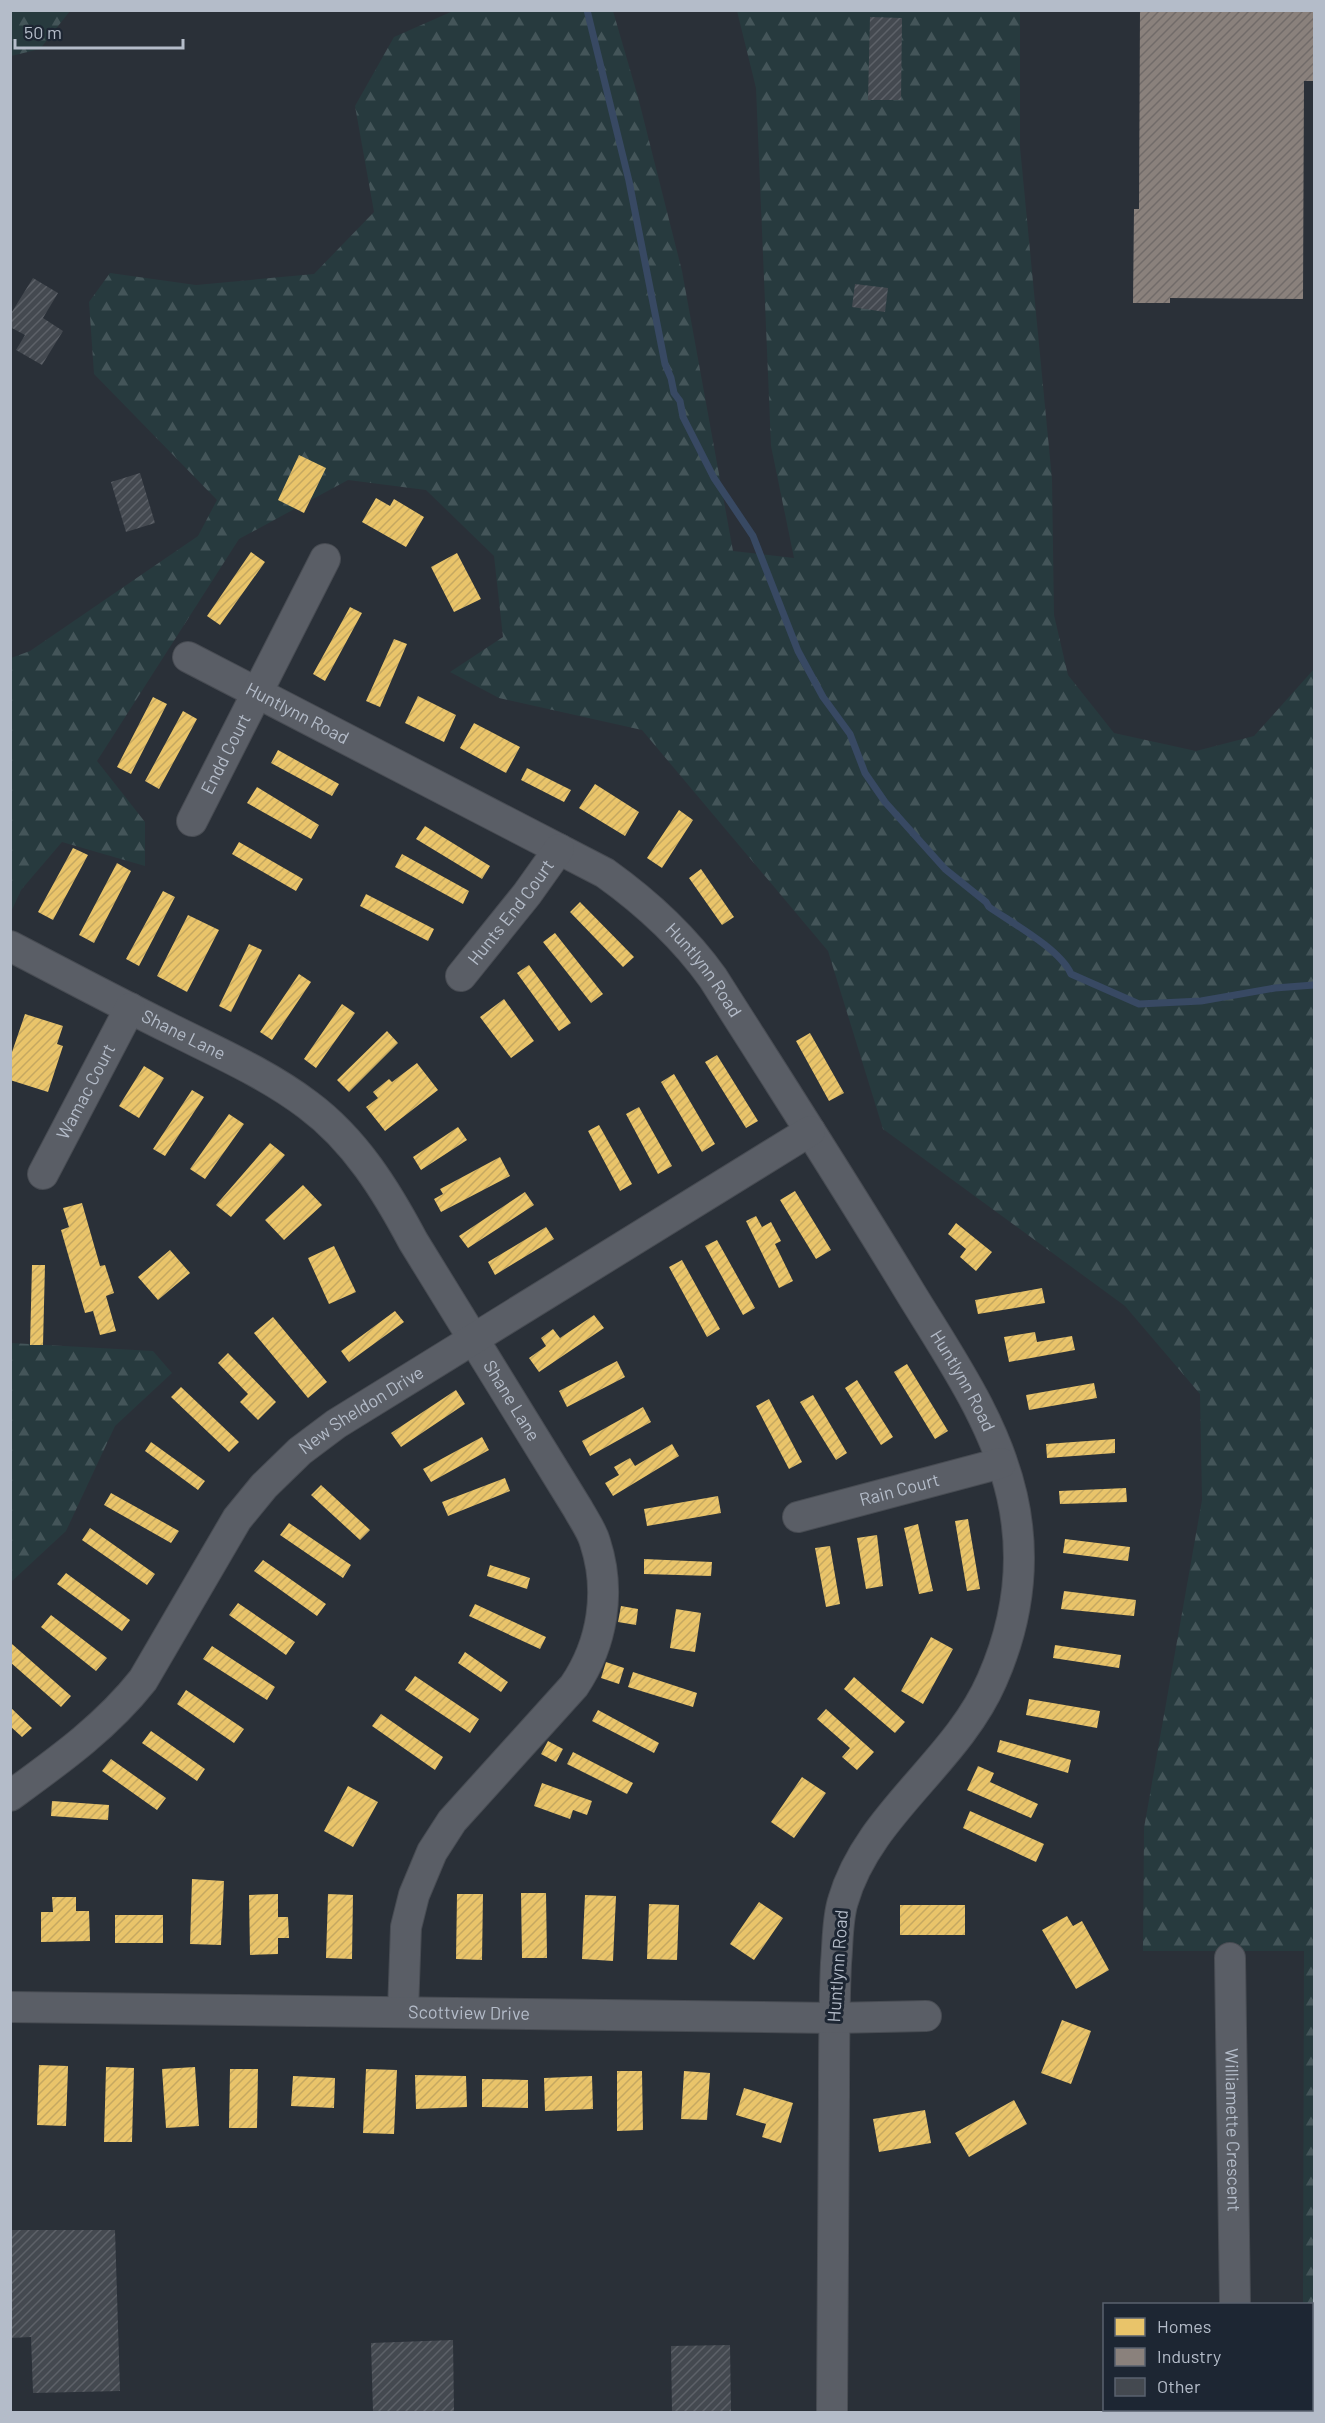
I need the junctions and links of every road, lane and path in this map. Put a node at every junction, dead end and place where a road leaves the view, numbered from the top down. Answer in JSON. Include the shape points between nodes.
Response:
{"nodes":[{"id":1,"x":325,"y":559,"type":"dead end"},
{"id":2,"x":188,"y":657,"type":"dead end"},
{"id":3,"x":257,"y":692,"type":"junction"},
{"id":4,"x":192,"y":821,"type":"dead end"},
{"id":5,"x":558,"y":849,"type":"junction"},
{"id":6,"x":10,"y":946,"type":"edge"},
{"id":7,"x":461,"y":976,"type":"dead end"},
{"id":8,"x":130,"y":1008,"type":"junction"},
{"id":9,"x":810,"y":1131,"type":"junction"},
{"id":10,"x":43,"y":1174,"type":"dead end"},
{"id":11,"x":474,"y":1338,"type":"junction"},
{"id":12,"x":1001,"y":1463,"type":"junction"},
{"id":13,"x":798,"y":1517,"type":"dead end"},
{"id":14,"x":10,"y":1796,"type":"edge"},
{"id":15,"x":1230,"y":1958,"type":"dead end"},
{"id":16,"x":10,"y":2007,"type":"edge"},
{"id":17,"x":403,"y":2011,"type":"junction"},
{"id":18,"x":926,"y":2016,"type":"dead end"},
{"id":19,"x":833,"y":2018,"type":"junction"},
{"id":20,"x":1235,"y":2303,"type":"edge"},
{"id":21,"x":832,"y":2412,"type":"edge"}],
"edges":[{"from":1,"to":3,"type":"street","name":"Endd Court"},
{"from":2,"to":3,"type":"street","name":"Huntlynn Road"},
{"from":3,"to":4,"type":"street","name":"Endd Court"},
{"from":3,"to":5,"type":"street","name":"Huntlynn Road"},
{"from":5,"to":7,"type":"street","name":"Hunts End Court"},
{"from":5,"to":9,"type":"street","name":"Huntlynn Road","via":[[605,873],[692,948]]},
{"from":6,"to":8,"type":"street","name":"Shane Lane"},
{"from":8,"to":10,"type":"street","name":"Wamac Court"},
{"from":8,"to":11,"type":"street","name":"Shane Lane","via":[[252,1069],[309,1105],[330,1124],[389,1195]]},
{"from":9,"to":11,"type":"street","name":"New Sheldon Drive"},
{"from":9,"to":12,"type":"street","name":"Huntlynn Road","via":[[960,1375],[989,1430]]},
{"from":11,"to":14,"type":"street","name":"New Sheldon Drive","via":[[336,1424],[300,1451],[264,1486],[237,1519],[143,1680],[126,1701],[63,1758]]},
{"from":11,"to":17,"type":"street","name":"Shane Lane","via":[[595,1540],[604,1588],[602,1614],[597,1640],[574,1686],[452,1821],[432,1851],[414,1894],[406,1927]]},
{"from":12,"to":13,"type":"street","name":"Rain Court"},
{"from":12,"to":19,"type":"street","name":"Huntlynn Road","via":[[1011,1490],[1019,1542],[1014,1614],[1004,1648],[971,1718],[879,1831],[851,1876],[841,1906]]},
{"from":15,"to":20,"type":"street","name":"Williamette Crescent"},
{"from":16,"to":17,"type":"street","name":"Scottview Drive"},
{"from":17,"to":19,"type":"street","name":"Scottview Drive"},
{"from":18,"to":19,"type":"street","name":"Scottview Drive"},
{"from":19,"to":21,"type":"street","name":"Huntlynn Road"}]}
